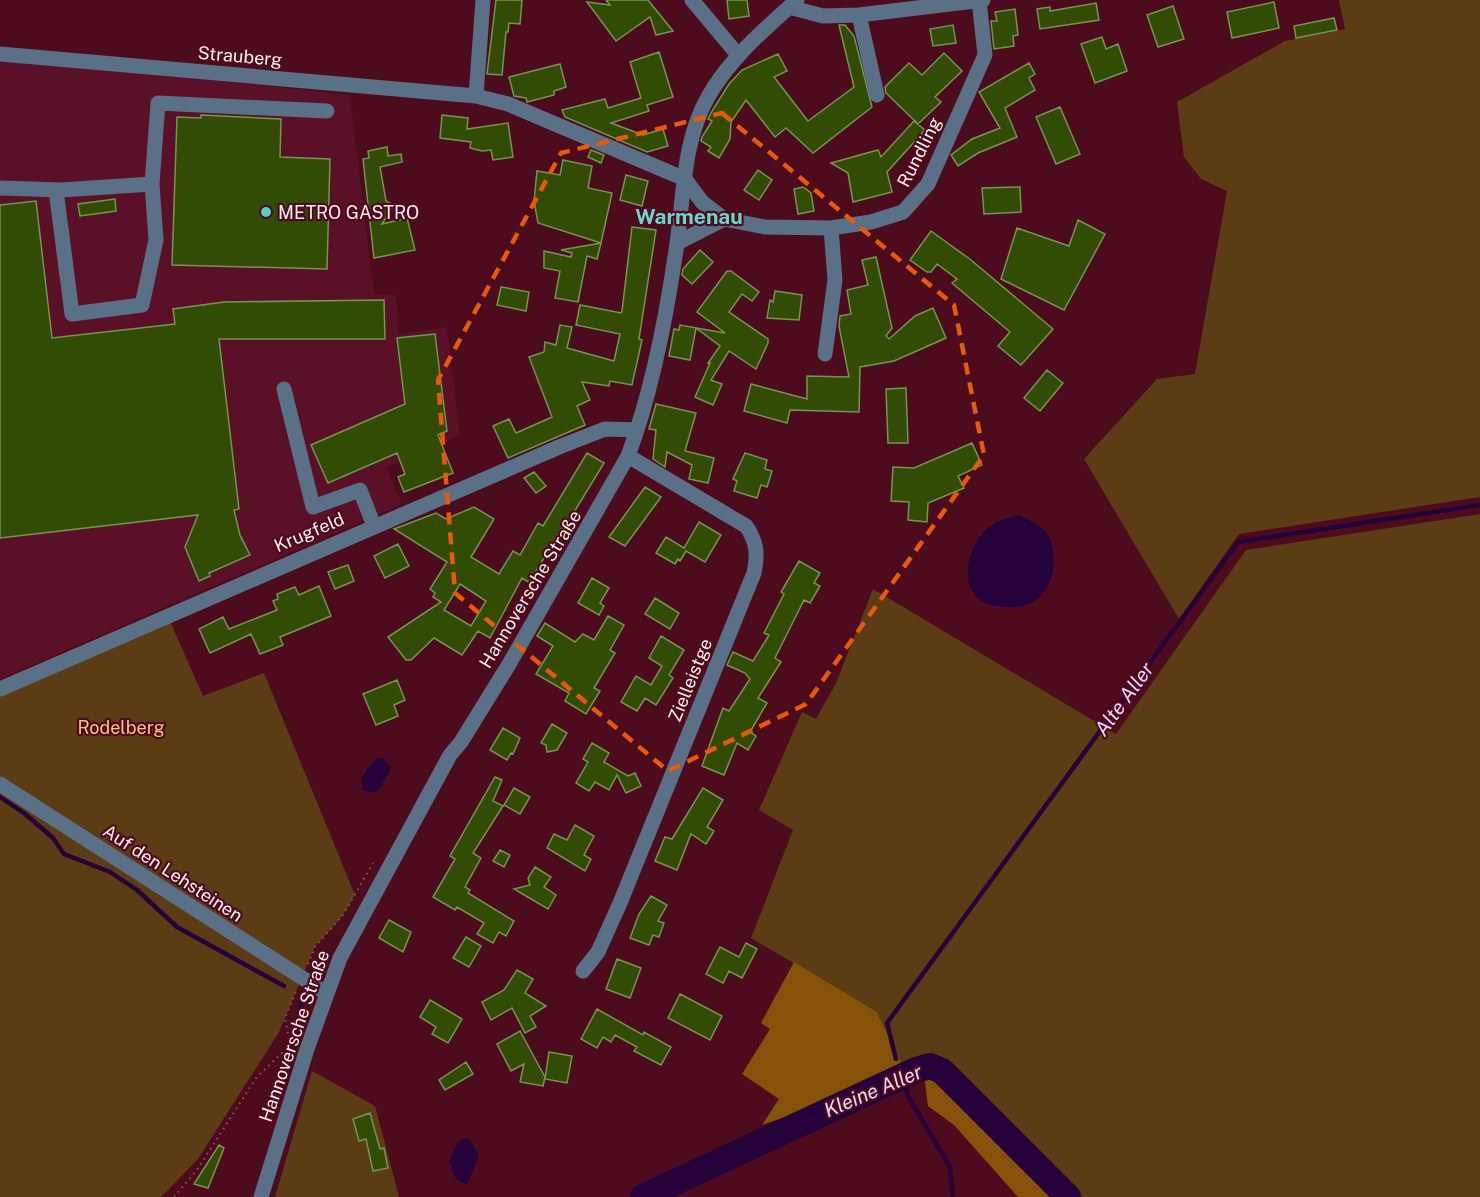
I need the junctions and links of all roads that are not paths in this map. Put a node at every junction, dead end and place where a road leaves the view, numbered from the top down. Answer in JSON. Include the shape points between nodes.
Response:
{"nodes":[{"id":1,"x":483,"y":0,"type":"edge"},
{"id":2,"x":692,"y":0,"type":"edge"},
{"id":3,"x":981,"y":0,"type":"edge"},
{"id":4,"x":793,"y":4,"type":"edge"},
{"id":5,"x":859,"y":15,"type":"junction"},
{"id":6,"x":0,"y":54,"type":"edge"},
{"id":7,"x":738,"y":55,"type":"junction"},
{"id":8,"x":878,"y":95,"type":"dead end"},
{"id":9,"x":476,"y":96,"type":"junction"},
{"id":10,"x":327,"y":111,"type":"dead end"},
{"id":11,"x":685,"y":179,"type":"junction"},
{"id":12,"x":152,"y":184,"type":"junction"},
{"id":13,"x":0,"y":188,"type":"edge"},
{"id":14,"x":56,"y":190,"type":"junction"},
{"id":15,"x":724,"y":219,"type":"junction"},
{"id":16,"x":831,"y":228,"type":"junction"},
{"id":17,"x":677,"y":243,"type":"junction"},
{"id":18,"x":825,"y":354,"type":"dead end"},
{"id":19,"x":284,"y":389,"type":"dead end"},
{"id":20,"x":638,"y":430,"type":"junction"},
{"id":21,"x":628,"y":456,"type":"junction"},
{"id":22,"x":374,"y":526,"type":"junction"},
{"id":23,"x":0,"y":688,"type":"edge"},
{"id":24,"x":0,"y":784,"type":"edge"},
{"id":25,"x":583,"y":971,"type":"dead end"},
{"id":26,"x":326,"y":993,"type":"junction"},
{"id":27,"x":261,"y":1197,"type":"edge"}],
"edges":[{"from":1,"to":9,"type":"street"},
{"from":2,"to":7,"type":"street"},
{"from":3,"to":5,"type":"street"},
{"from":3,"to":16,"type":"street","name":"Rundling","via":[[985,56],[924,189],[903,212]]},
{"from":4,"to":5,"type":"street","via":[[823,16]]},
{"from":4,"to":7,"type":"street","name":"Hannoversche Straße"},
{"from":5,"to":8,"type":"street"},
{"from":6,"to":9,"type":"street","name":"Strauberg"},
{"from":7,"to":11,"type":"street","name":"Hannoversche Straße","via":[[698,117]]},
{"from":9,"to":11,"type":"street","name":"Strauberg","via":[[508,104]]},
{"from":10,"to":12,"type":"street","via":[[158,103]]},
{"from":11,"to":15,"type":"street","name":"Rundling","via":[[702,202]]},
{"from":11,"to":17,"type":"street","name":"Hannoversche Straße"},
{"from":12,"to":14,"type":"street"},
{"from":12,"to":14,"type":"street","via":[[156,240],[142,305],[72,314]]},
{"from":13,"to":14,"type":"street"},
{"from":15,"to":16,"type":"street","name":"Rundling","via":[[765,227]]},
{"from":15,"to":17,"type":"street"},
{"from":16,"to":18,"type":"street","via":[[836,280]]},
{"from":17,"to":20,"type":"street","name":"Hannoversche Straße"},
{"from":19,"to":22,"type":"street","via":[[313,507],[360,490]]},
{"from":20,"to":21,"type":"street","name":"Hannoversche Straße"},
{"from":20,"to":22,"type":"street","name":"Krugfeld","via":[[605,429]]},
{"from":21,"to":25,"type":"street","name":"Zielleistge","via":[[746,526],[755,540],[757,556],[754,573],[612,922],[598,952]]},
{"from":21,"to":26,"type":"street","name":"Hannoversche Straße","via":[[508,666],[450,755],[354,932]]},
{"from":22,"to":23,"type":"street","name":"Krugfeld"},
{"from":24,"to":26,"type":"street","name":"Auf den Lehsteinen"},
{"from":26,"to":27,"type":"street","name":"Hannoversche Straße"}]}
